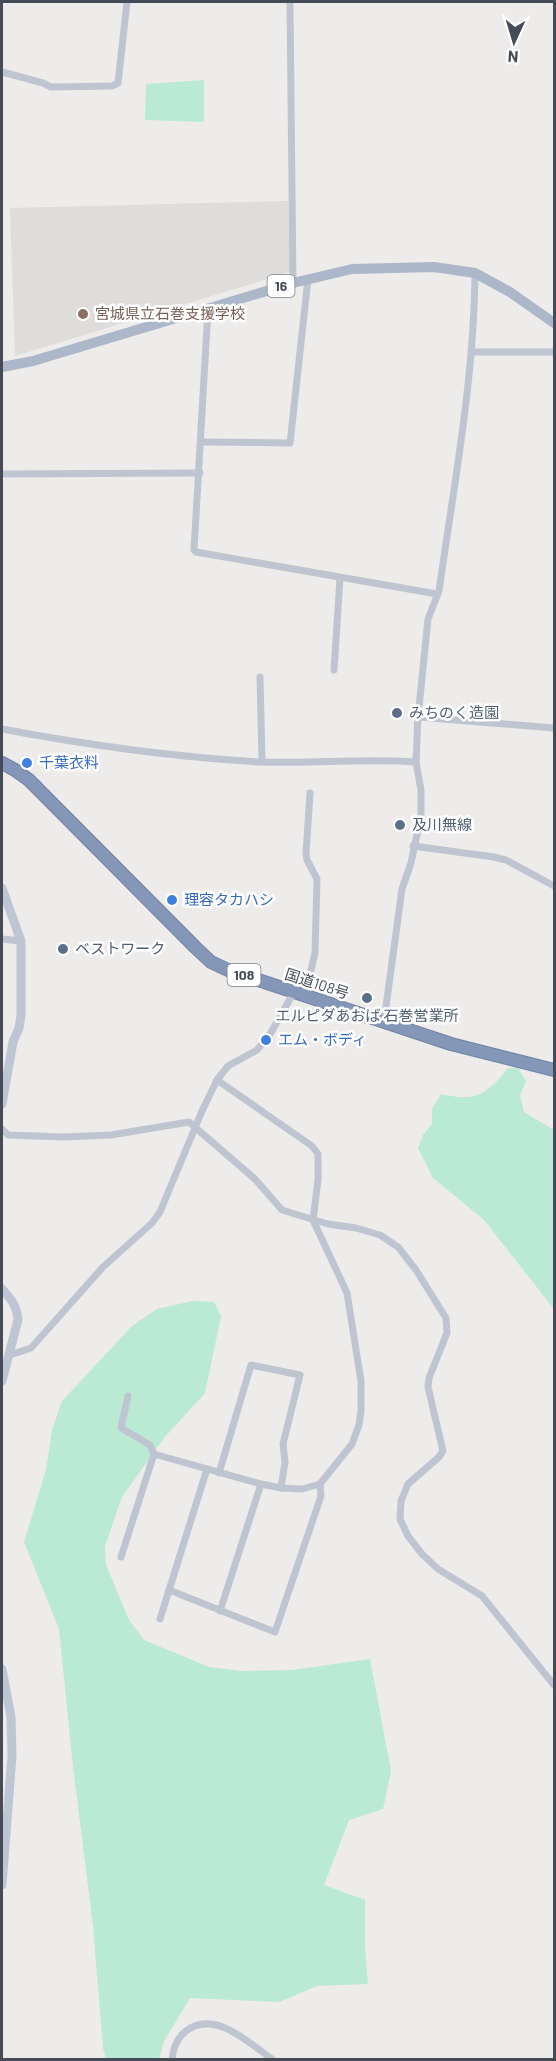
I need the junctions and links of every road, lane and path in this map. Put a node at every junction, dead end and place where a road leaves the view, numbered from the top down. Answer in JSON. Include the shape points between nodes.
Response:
{"nodes":[{"id":1,"x":127,"y":2,"type":"edge"},
{"id":2,"x":290,"y":2,"type":"edge"},
{"id":3,"x":2,"y":72,"type":"edge"},
{"id":4,"x":475,"y":273,"type":"junction"},
{"id":5,"x":308,"y":279,"type":"junction"},
{"id":6,"x":293,"y":283,"type":"junction"},
{"id":7,"x":208,"y":309,"type":"junction"},
{"id":8,"x":555,"y":323,"type":"edge"},
{"id":9,"x":472,"y":352,"type":"junction"},
{"id":10,"x":555,"y":352,"type":"edge"},
{"id":11,"x":2,"y":367,"type":"edge"},
{"id":12,"x":201,"y":442,"type":"junction"},
{"id":13,"x":2,"y":474,"type":"edge"},
{"id":14,"x":200,"y":474,"type":"junction"},
{"id":15,"x":340,"y":578,"type":"junction"},
{"id":16,"x":437,"y":594,"type":"junction"},
{"id":17,"x":334,"y":670,"type":"dead end"},
{"id":18,"x":260,"y":677,"type":"dead end"},
{"id":19,"x":418,"y":717,"type":"junction"},
{"id":20,"x":555,"y":728,"type":"edge"},
{"id":21,"x":2,"y":729,"type":"edge"},
{"id":22,"x":262,"y":762,"type":"junction"},
{"id":23,"x":416,"y":762,"type":"junction"},
{"id":24,"x":2,"y":764,"type":"edge"},
{"id":25,"x":310,"y":794,"type":"dead end"},
{"id":26,"x":413,"y":846,"type":"junction"},
{"id":27,"x":555,"y":886,"type":"edge"},
{"id":28,"x":2,"y":888,"type":"edge"},
{"id":29,"x":2,"y":939,"type":"edge"},
{"id":30,"x":21,"y":941,"type":"junction"},
{"id":31,"x":299,"y":993,"type":"junction"},
{"id":32,"x":384,"y":1022,"type":"junction"},
{"id":33,"x":555,"y":1070,"type":"edge"},
{"id":34,"x":217,"y":1080,"type":"junction"},
{"id":35,"x":2,"y":1104,"type":"edge"},
{"id":36,"x":196,"y":1126,"type":"junction"},
{"id":37,"x":2,"y":1129,"type":"edge"},
{"id":38,"x":313,"y":1220,"type":"junction"},
{"id":39,"x":2,"y":1289,"type":"edge"},
{"id":40,"x":10,"y":1354,"type":"junction"},
{"id":41,"x":2,"y":1381,"type":"edge"},
{"id":42,"x":128,"y":1396,"type":"dead end"},
{"id":43,"x":154,"y":1454,"type":"junction"},
{"id":44,"x":207,"y":1469,"type":"junction"},
{"id":45,"x":219,"y":1473,"type":"junction"},
{"id":46,"x":261,"y":1484,"type":"junction"},
{"id":47,"x":320,"y":1484,"type":"junction"},
{"id":48,"x":281,"y":1488,"type":"junction"},
{"id":49,"x":121,"y":1557,"type":"dead end"},
{"id":50,"x":169,"y":1590,"type":"junction"},
{"id":51,"x":220,"y":1611,"type":"junction"},
{"id":52,"x":160,"y":1619,"type":"dead end"},
{"id":53,"x":2,"y":1669,"type":"edge"},
{"id":54,"x":555,"y":1685,"type":"edge"},
{"id":55,"x":6,"y":1779,"type":"edge"},
{"id":56,"x":2,"y":1885,"type":"edge"},
{"id":57,"x":172,"y":2060,"type":"edge"},
{"id":58,"x":273,"y":2060,"type":"edge"}],
"edges":[{"from":1,"to":3,"type":"street","via":[[118,83],[51,87]]},
{"from":2,"to":6,"type":"street"},
{"from":4,"to":5,"type":"main road","number":"16","via":[[434,267],[352,268]]},
{"from":4,"to":8,"type":"main road","number":"16"},
{"from":4,"to":9,"type":"street"},
{"from":5,"to":6,"type":"main road","number":"16"},
{"from":5,"to":12,"type":"street","via":[[290,443]]},
{"from":6,"to":7,"type":"main road","number":"16"},
{"from":7,"to":11,"type":"main road","number":"16"},
{"from":7,"to":12,"type":"street"},
{"from":9,"to":10,"type":"street"},
{"from":9,"to":16,"type":"street"},
{"from":12,"to":14,"type":"street"},
{"from":13,"to":14,"type":"street"},
{"from":14,"to":15,"type":"street","via":[[193,546],[196,552]]},
{"from":15,"to":16,"type":"street"},
{"from":15,"to":17,"type":"street"},
{"from":16,"to":19,"type":"street","via":[[428,619]]},
{"from":18,"to":22,"type":"street"},
{"from":19,"to":20,"type":"street"},
{"from":19,"to":23,"type":"street"},
{"from":21,"to":22,"type":"street","via":[[132,751]]},
{"from":22,"to":23,"type":"street"},
{"from":23,"to":26,"type":"street","via":[[421,814]]},
{"from":24,"to":31,"type":"highway","name":"国道108号","number":"108","via":[[29,780],[211,962]]},
{"from":25,"to":31,"type":"street","via":[[306,854],[317,879],[315,953]]},
{"from":26,"to":27,"type":"street","via":[[506,860]]},
{"from":26,"to":32,"type":"street","via":[[402,889]]},
{"from":28,"to":30,"type":"street"},
{"from":29,"to":30,"type":"street"},
{"from":30,"to":35,"type":"street","via":[[21,1016]]},
{"from":31,"to":32,"type":"highway","name":"国道108号","number":"108"},
{"from":31,"to":34,"type":"street","via":[[263,1043],[228,1066]]},
{"from":32,"to":33,"type":"highway","name":"国道108号","number":"108","via":[[451,1044]]},
{"from":34,"to":36,"type":"street"},
{"from":34,"to":38,"type":"street","via":[[318,1154]]},
{"from":36,"to":37,"type":"street","via":[[189,1122],[111,1135],[63,1137],[8,1135]]},
{"from":36,"to":38,"type":"street","via":[[255,1179],[282,1210]]},
{"from":36,"to":40,"type":"street","via":[[152,1223],[103,1267],[31,1348]]},
{"from":38,"to":47,"type":"street","via":[[347,1293],[361,1381],[361,1411],[352,1444]]},
{"from":38,"to":54,"type":"street","via":[[380,1235],[398,1247],[446,1318],[447,1333],[428,1387],[443,1451],[408,1485],[400,1519],[422,1554],[438,1569],[482,1596]]},
{"from":39,"to":40,"type":"street","via":[[17,1311]]},
{"from":40,"to":41,"type":"street"},
{"from":42,"to":43,"type":"street","via":[[121,1428],[150,1445]]},
{"from":43,"to":44,"type":"street"},
{"from":43,"to":49,"type":"street"},
{"from":44,"to":45,"type":"street"},
{"from":44,"to":50,"type":"street"},
{"from":45,"to":46,"type":"street"},
{"from":45,"to":48,"type":"street","via":[[251,1365],[300,1375],[283,1444]]},
{"from":46,"to":48,"type":"street"},
{"from":46,"to":51,"type":"street"},
{"from":47,"to":48,"type":"street","via":[[302,1489]]},
{"from":47,"to":51,"type":"street","via":[[321,1496],[274,1632]]},
{"from":50,"to":51,"type":"street"},
{"from":50,"to":52,"type":"street"},
{"from":53,"to":55,"type":"street","via":[[11,1717]]},
{"from":55,"to":56,"type":"street"},
{"from":57,"to":58,"type":"street","via":[[177,2041],[184,2033],[195,2025],[206,2024],[230,2030]]}]}
